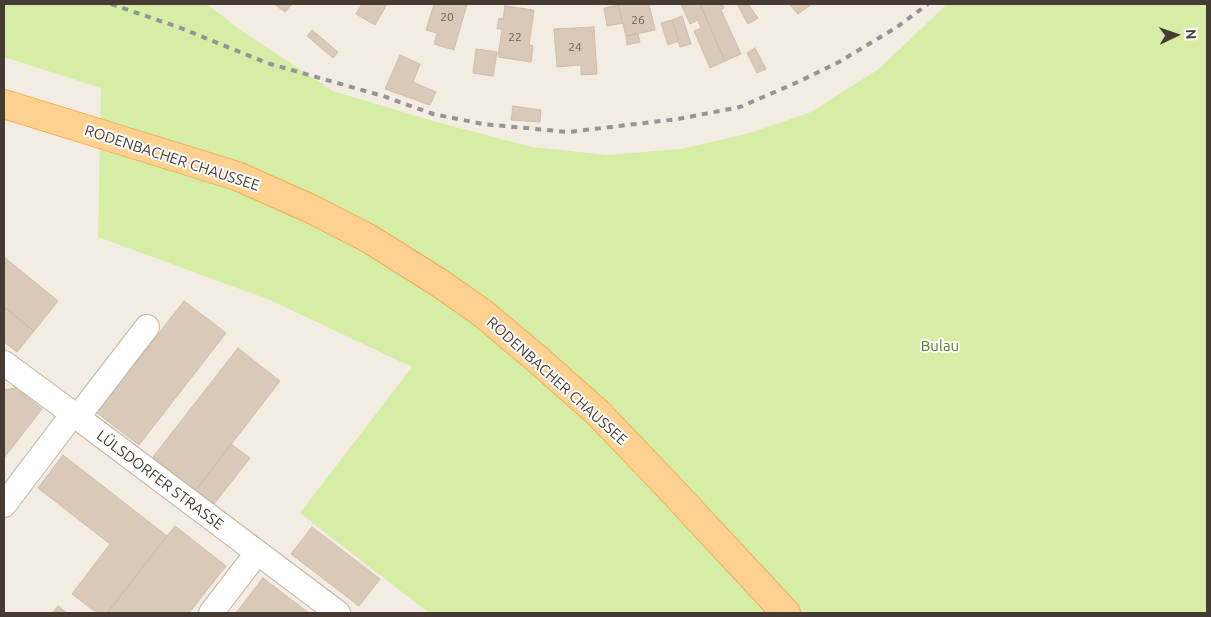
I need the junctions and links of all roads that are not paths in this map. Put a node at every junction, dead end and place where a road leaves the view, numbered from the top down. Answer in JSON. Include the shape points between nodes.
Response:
{"nodes":[{"id":1,"x":4,"y":104,"type":"edge"},
{"id":2,"x":147,"y":327,"type":"dead end"},
{"id":3,"x":4,"y":363,"type":"edge"},
{"id":4,"x":75,"y":416,"type":"junction"},
{"id":5,"x":4,"y":505,"type":"edge"},
{"id":6,"x":257,"y":553,"type":"junction"},
{"id":7,"x":211,"y":613,"type":"edge"},
{"id":8,"x":338,"y":613,"type":"edge"},
{"id":9,"x":786,"y":613,"type":"edge"}],
"edges":[{"from":1,"to":9,"type":"main road","name":"RODENBACHER CHAUSSEE","via":[[237,176],[368,238],[438,282],[488,318],[598,413]]},
{"from":2,"to":4,"type":"lane"},
{"from":3,"to":4,"type":"lane","name":"LÜLSDORFER STRASSE"},
{"from":4,"to":5,"type":"lane"},
{"from":4,"to":6,"type":"lane","name":"LÜLSDORFER STRASSE"},
{"from":6,"to":7,"type":"lane"},
{"from":6,"to":8,"type":"lane","name":"LÜLSDORFER STRASSE"}]}
